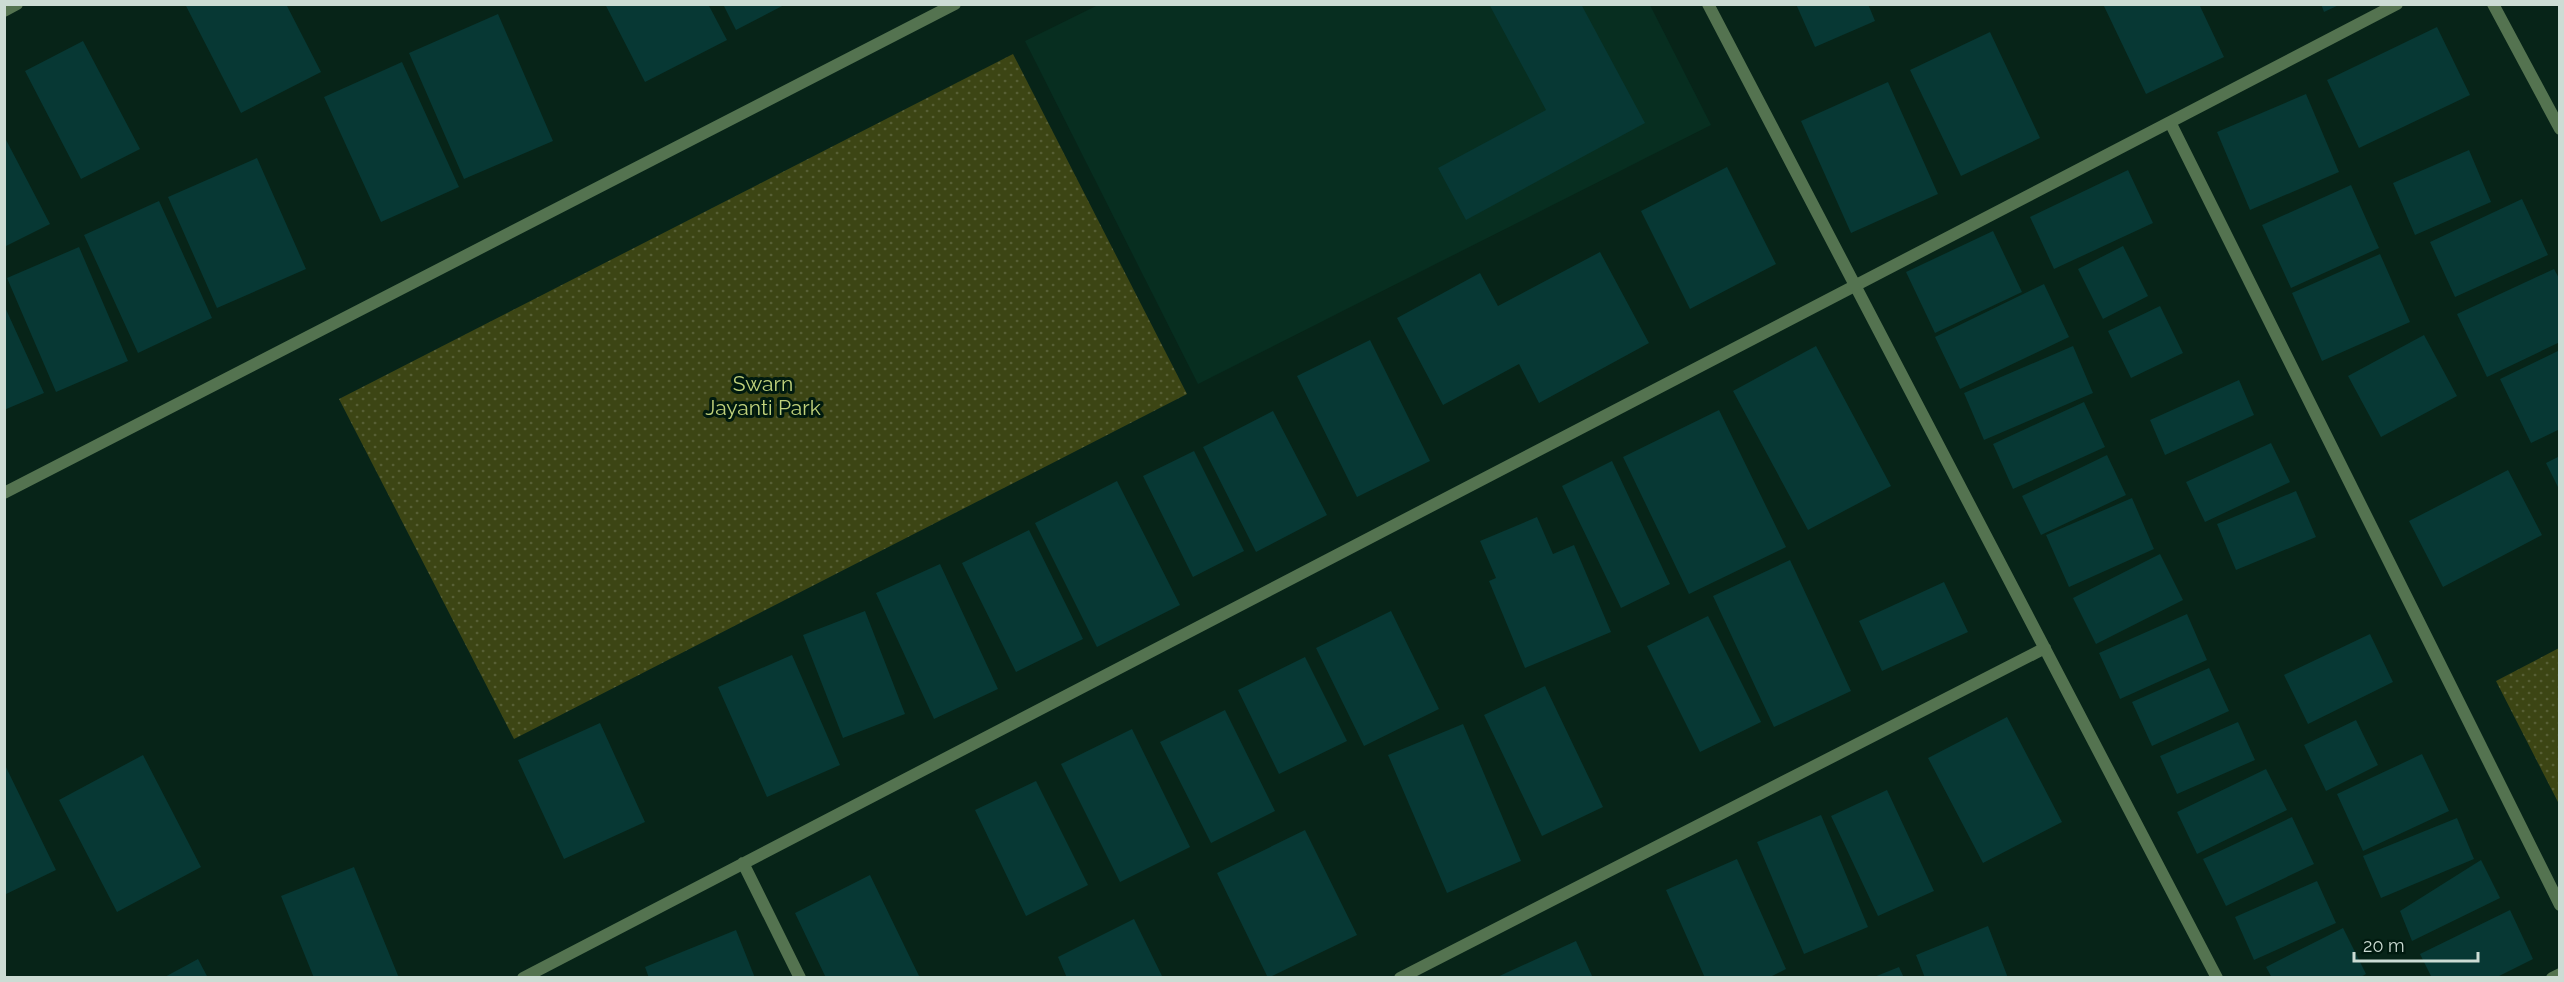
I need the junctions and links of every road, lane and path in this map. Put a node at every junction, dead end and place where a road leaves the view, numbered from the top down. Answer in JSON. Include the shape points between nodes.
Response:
{"nodes":[{"id":1,"x":17,"y":4,"type":"edge"},
{"id":2,"x":955,"y":4,"type":"edge"},
{"id":3,"x":1708,"y":4,"type":"edge"},
{"id":4,"x":2397,"y":4,"type":"edge"},
{"id":5,"x":2493,"y":4,"type":"edge"},
{"id":6,"x":4,"y":11,"type":"edge"},
{"id":7,"x":2170,"y":122,"type":"junction"},
{"id":8,"x":2559,"y":129,"type":"edge"},
{"id":9,"x":1855,"y":286,"type":"junction"},
{"id":10,"x":4,"y":493,"type":"edge"},
{"id":11,"x":2045,"y":648,"type":"junction"},
{"id":12,"x":743,"y":863,"type":"junction"},
{"id":13,"x":2559,"y":905,"type":"edge"},
{"id":14,"x":2559,"y":974,"type":"edge"},
{"id":15,"x":523,"y":978,"type":"edge"},
{"id":16,"x":800,"y":978,"type":"edge"},
{"id":17,"x":1400,"y":978,"type":"edge"},
{"id":18,"x":2217,"y":978,"type":"edge"},
{"id":19,"x":2552,"y":978,"type":"edge"}],
"edges":[{"from":1,"to":6,"type":"street"},
{"from":2,"to":10,"type":"street"},
{"from":3,"to":9,"type":"street"},
{"from":4,"to":7,"type":"street"},
{"from":5,"to":8,"type":"street"},
{"from":7,"to":9,"type":"street"},
{"from":7,"to":13,"type":"street"},
{"from":9,"to":11,"type":"street"},
{"from":9,"to":12,"type":"street"},
{"from":11,"to":17,"type":"street"},
{"from":11,"to":18,"type":"street"},
{"from":12,"to":15,"type":"street"},
{"from":12,"to":16,"type":"street"},
{"from":14,"to":19,"type":"street"}]}
